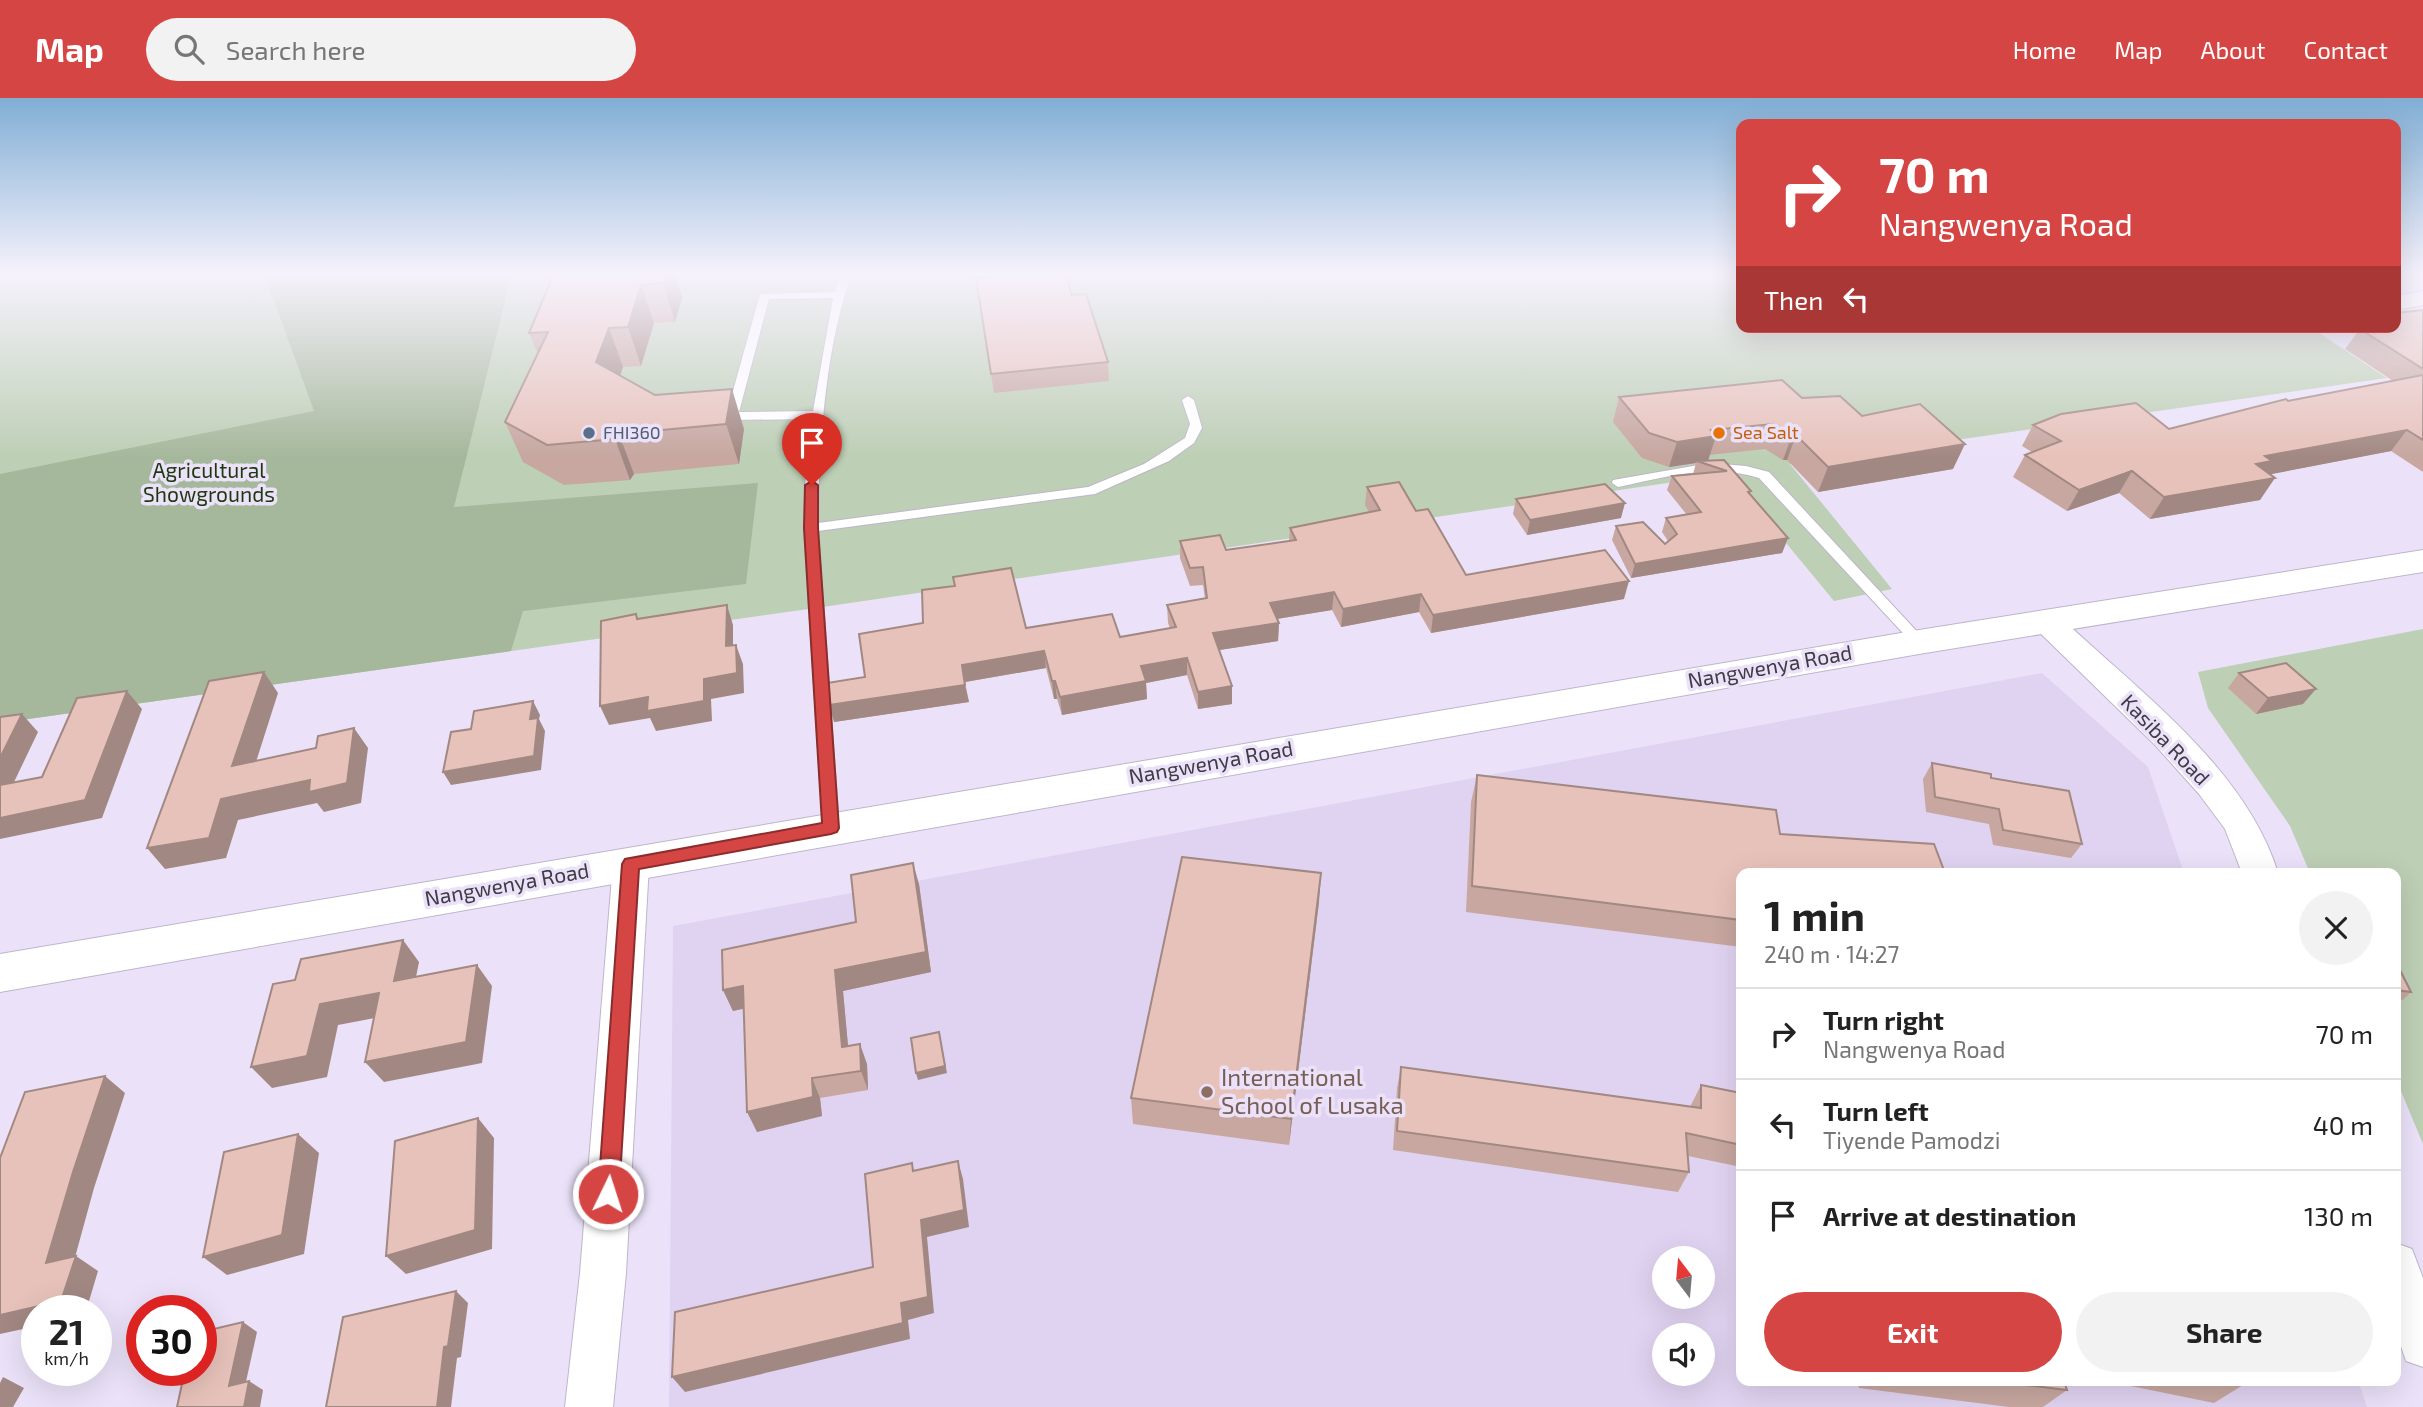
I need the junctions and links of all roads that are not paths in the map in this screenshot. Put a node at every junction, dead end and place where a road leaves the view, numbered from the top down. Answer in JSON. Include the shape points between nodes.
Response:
{"nodes":[{"id":1,"x":754,"y":334,"type":"edge"},
{"id":2,"x":832,"y":334,"type":"edge"},
{"id":3,"x":1188,"y":400,"type":"dead end"},
{"id":4,"x":817,"y":415,"type":"junction"},
{"id":5,"x":1618,"y":483,"type":"dead end"},
{"id":6,"x":811,"y":528,"type":"junction"},
{"id":7,"x":2423,"y":561,"type":"edge"},
{"id":8,"x":2048,"y":623,"type":"junction"},
{"id":9,"x":1919,"y":642,"type":"junction"},
{"id":10,"x":831,"y":828,"type":"junction"},
{"id":11,"x":631,"y":864,"type":"junction"},
{"id":12,"x":2258,"y":868,"type":"edge"},
{"id":13,"x":0,"y":973,"type":"edge"},
{"id":14,"x":2401,"y":1280,"type":"edge"},
{"id":15,"x":2423,"y":1344,"type":"edge"},
{"id":16,"x":589,"y":1407,"type":"edge"}],
"edges":[{"from":1,"to":4,"type":"lane","via":[[732,416]]},
{"from":2,"to":4,"type":"lane"},
{"from":3,"to":6,"type":"lane","via":[[1196,425],[1187,443],[1122,480],[1090,491]]},
{"from":4,"to":6,"type":"lane"},
{"from":5,"to":9,"type":"lane","via":[[1723,465],[1764,475]]},
{"from":6,"to":10,"type":"lane"},
{"from":7,"to":8,"type":"main road","name":"Nangwenya Road"},
{"from":8,"to":9,"type":"main road","name":"Nangwenya Road"},
{"from":8,"to":12,"type":"street","name":"Kasiba Road","via":[[2193,765],[2232,812]]},
{"from":9,"to":10,"type":"main road","name":"Nangwenya Road"},
{"from":10,"to":11,"type":"main road","name":"Nangwenya Road"},
{"from":11,"to":13,"type":"main road","name":"Nangwenya Road"},
{"from":11,"to":16,"type":"street","via":[[604,1260]]},
{"from":14,"to":15,"type":"street"}]}
